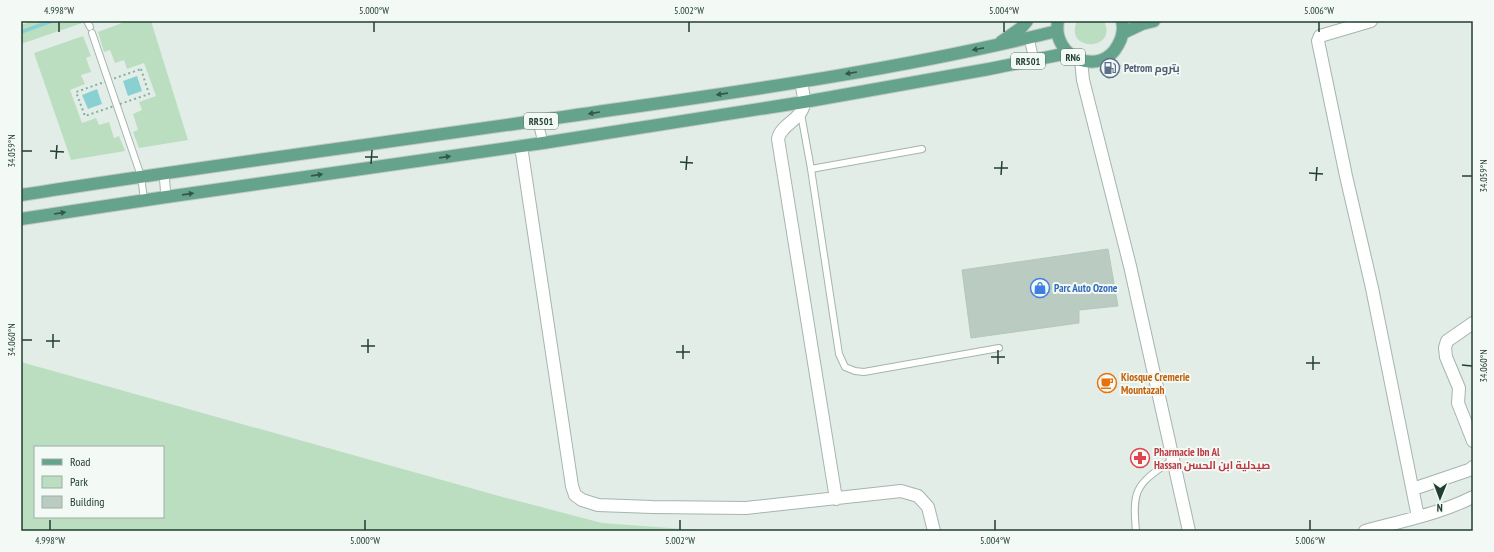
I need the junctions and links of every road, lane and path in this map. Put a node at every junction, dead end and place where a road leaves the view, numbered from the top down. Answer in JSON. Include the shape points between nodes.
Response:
{"nodes":[{"id":1,"x":1027,"y":21,"type":"edge"},
{"id":2,"x":1154,"y":21,"type":"edge"},
{"id":3,"x":1371,"y":21,"type":"edge"},
{"id":4,"x":89,"y":26,"type":"edge"},
{"id":5,"x":1058,"y":26,"type":"edge"},
{"id":6,"x":1122,"y":27,"type":"edge"},
{"id":7,"x":1029,"y":38,"type":"junction"},
{"id":8,"x":995,"y":46,"type":"junction"},
{"id":9,"x":1068,"y":53,"type":"junction"},
{"id":10,"x":1034,"y":60,"type":"junction"},
{"id":11,"x":1081,"y":60,"type":"junction"},
{"id":12,"x":801,"y":82,"type":"junction"},
{"id":13,"x":802,"y":108,"type":"junction"},
{"id":14,"x":538,"y":122,"type":"junction"},
{"id":15,"x":483,"y":130,"type":"junction"},
{"id":16,"x":542,"y":143,"type":"junction"},
{"id":17,"x":521,"y":146,"type":"junction"},
{"id":18,"x":922,"y":149,"type":"dead end"},
{"id":19,"x":490,"y":150,"type":"junction"},
{"id":20,"x":811,"y":169,"type":"junction"},
{"id":21,"x":164,"y":173,"type":"junction"},
{"id":22,"x":141,"y":176,"type":"junction"},
{"id":23,"x":21,"y":195,"type":"edge"},
{"id":24,"x":166,"y":197,"type":"junction"},
{"id":25,"x":144,"y":200,"type":"junction"},
{"id":26,"x":21,"y":219,"type":"edge"},
{"id":27,"x":1473,"y":323,"type":"edge"},
{"id":28,"x":999,"y":348,"type":"dead end"},
{"id":29,"x":1473,"y":441,"type":"edge"},
{"id":30,"x":1173,"y":459,"type":"junction"},
{"id":31,"x":1473,"y":467,"type":"edge"},
{"id":32,"x":1413,"y":489,"type":"junction"},
{"id":33,"x":1473,"y":497,"type":"edge"},
{"id":34,"x":836,"y":498,"type":"junction"},
{"id":35,"x":1418,"y":517,"type":"junction"},
{"id":36,"x":934,"y":531,"type":"edge"},
{"id":37,"x":1136,"y":531,"type":"edge"},
{"id":38,"x":1189,"y":531,"type":"edge"},
{"id":39,"x":1365,"y":531,"type":"edge"}],
"edges":[{"from":1,"to":8,"type":"main road"},
{"from":2,"to":6,"type":"main road","number":"RN6"},
{"from":3,"to":32,"type":"street","via":[[1320,36],[1318,41]]},
{"from":4,"to":22,"type":"lane"},
{"from":5,"to":7,"type":"main road","number":"RR501"},
{"from":5,"to":9,"type":"main road","number":"RN6","via":[[1060,43]]},
{"from":6,"to":11,"type":"main road","number":"RN6","via":[[1121,41],[1108,56],[1097,61]]},
{"from":7,"to":8,"type":"main road","number":"RR501"},
{"from":7,"to":10,"type":"street"},
{"from":8,"to":12,"type":"main road","number":"RR501","one_way":true},
{"from":9,"to":10,"type":"main road","number":"RR501"},
{"from":9,"to":11,"type":"main road","number":"RN6"},
{"from":10,"to":13,"type":"main road","number":"RR501"},
{"from":11,"to":30,"type":"street","via":[[1083,80],[1130,266]]},
{"from":12,"to":13,"type":"street"},
{"from":12,"to":14,"type":"main road","number":"RR501","one_way":true},
{"from":13,"to":16,"type":"main road","number":"RR501"},
{"from":13,"to":20,"type":"lane"},
{"from":13,"to":34,"type":"street","via":[[779,134],[778,139]]},
{"from":14,"to":15,"type":"main road","number":"RR501"},
{"from":14,"to":16,"type":"street"},
{"from":15,"to":19,"type":"main road"},
{"from":15,"to":21,"type":"main road","number":"RR501"},
{"from":16,"to":17,"type":"main road","number":"RR501"},
{"from":17,"to":19,"type":"main road","number":"RR501"},
{"from":17,"to":34,"type":"street","via":[[575,495],[598,505],[652,507],[746,508]]},
{"from":18,"to":20,"type":"lane"},
{"from":24,"to":19,"type":"main road","number":"RR501","one_way":true},
{"from":20,"to":28,"type":"lane","via":[[839,354],[845,367],[864,372]]},
{"from":21,"to":22,"type":"main road","number":"RR501"},
{"from":21,"to":24,"type":"street"},
{"from":22,"to":23,"type":"main road","number":"RR501"},
{"from":22,"to":25,"type":"lane"},
{"from":24,"to":25,"type":"main road","number":"RR501"},
{"from":26,"to":25,"type":"main road","number":"RR501","one_way":true},
{"from":27,"to":29,"type":"street","via":[[1447,341],[1445,348],[1446,357],[1459,388],[1458,403]]},
{"from":30,"to":37,"type":"lane","via":[[1144,482],[1138,491]]},
{"from":30,"to":38,"type":"street"},
{"from":31,"to":32,"type":"street"},
{"from":32,"to":35,"type":"street"},
{"from":33,"to":35,"type":"street"},
{"from":34,"to":36,"type":"street","via":[[901,491],[918,496],[928,507]]},
{"from":35,"to":39,"type":"street"}]}
